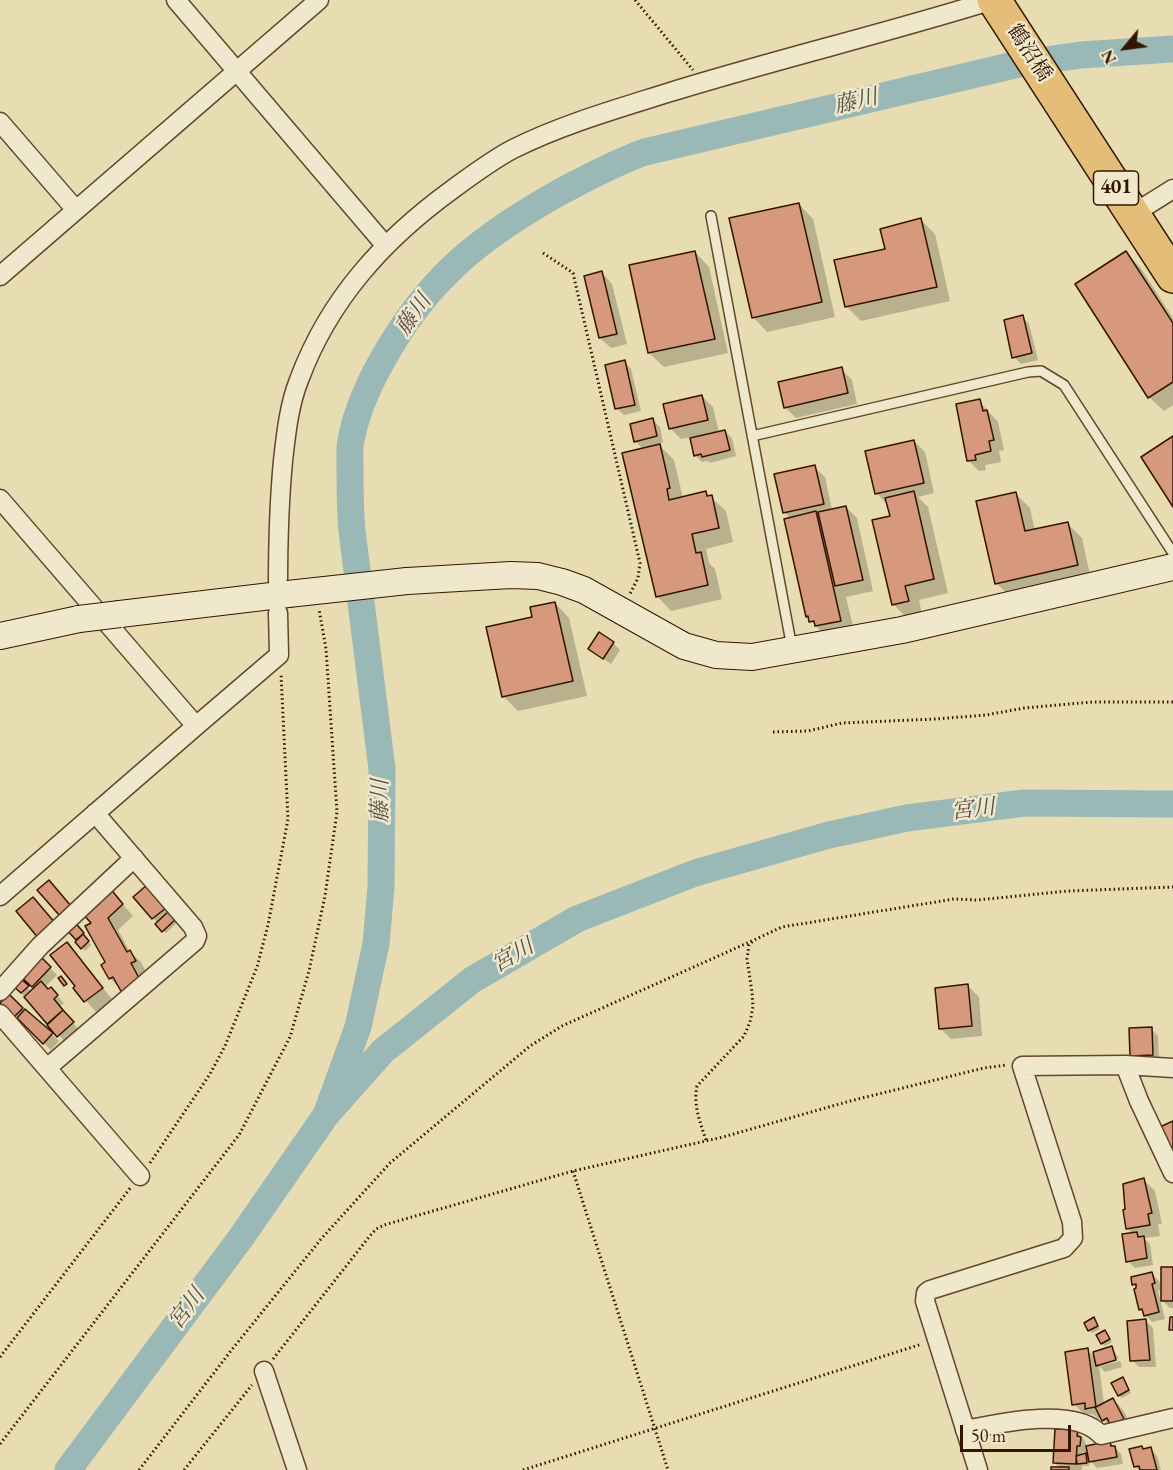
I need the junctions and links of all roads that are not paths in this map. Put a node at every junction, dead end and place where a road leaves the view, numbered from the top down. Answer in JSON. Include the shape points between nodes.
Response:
{"nodes":[{"id":1,"x":176,"y":0,"type":"edge"},
{"id":2,"x":319,"y":0,"type":"edge"},
{"id":3,"x":995,"y":2,"type":"edge"},
{"id":4,"x":237,"y":71,"type":"junction"},
{"id":5,"x":0,"y":122,"type":"edge"},
{"id":6,"x":1173,"y":189,"type":"edge"},
{"id":7,"x":76,"y":210,"type":"junction"},
{"id":8,"x":1133,"y":214,"type":"junction"},
{"id":9,"x":711,"y":216,"type":"dead end"},
{"id":10,"x":385,"y":245,"type":"junction"},
{"id":11,"x":0,"y":276,"type":"edge"},
{"id":12,"x":1173,"y":276,"type":"edge"},
{"id":13,"x":752,"y":436,"type":"junction"},
{"id":14,"x":0,"y":499,"type":"edge"},
{"id":15,"x":1173,"y":553,"type":"edge"},
{"id":16,"x":1173,"y":567,"type":"edge"},
{"id":17,"x":281,"y":598,"type":"junction"},
{"id":18,"x":0,"y":636,"type":"edge"},
{"id":19,"x":793,"y":650,"type":"junction"},
{"id":20,"x":196,"y":726,"type":"junction"},
{"id":21,"x":95,"y":813,"type":"junction"},
{"id":22,"x":134,"y":858,"type":"junction"},
{"id":23,"x":0,"y":896,"type":"edge"},
{"id":24,"x":0,"y":991,"type":"edge"},
{"id":25,"x":0,"y":1014,"type":"edge"},
{"id":26,"x":1125,"y":1065,"type":"junction"},
{"id":27,"x":47,"y":1068,"type":"junction"},
{"id":28,"x":1173,"y":1068,"type":"edge"},
{"id":29,"x":1173,"y":1173,"type":"edge"},
{"id":30,"x":140,"y":1176,"type":"road end"},
{"id":31,"x":264,"y":1371,"type":"road end"},
{"id":32,"x":1173,"y":1418,"type":"edge"},
{"id":33,"x":965,"y":1430,"type":"junction"},
{"id":34,"x":297,"y":1470,"type":"edge"},
{"id":35,"x":978,"y":1470,"type":"edge"}],
"edges":[{"from":1,"to":4,"type":"street"},
{"from":2,"to":4,"type":"street"},
{"from":3,"to":8,"type":"highway","name":"鶴沼橋","number":"401"},
{"from":3,"to":10,"type":"street","via":[[704,82],[577,122],[512,150],[430,206]]},
{"from":4,"to":7,"type":"street"},
{"from":4,"to":10,"type":"street"},
{"from":5,"to":7,"type":"street"},
{"from":6,"to":8,"type":"street"},
{"from":7,"to":11,"type":"street"},
{"from":8,"to":12,"type":"highway","number":"401"},
{"from":9,"to":13,"type":"lane"},
{"from":10,"to":17,"type":"street","via":[[356,278],[298,381],[286,434],[280,490]]},
{"from":13,"to":15,"type":"lane","via":[[1041,371],[1064,385]]},
{"from":13,"to":19,"type":"lane"},
{"from":14,"to":20,"type":"street"},
{"from":16,"to":19,"type":"street","via":[[902,630]]},
{"from":17,"to":18,"type":"street","bridge":true,"via":[[79,619]]},
{"from":17,"to":19,"type":"street","bridge":true,"via":[[407,581],[538,576],[584,590],[684,646],[716,655],[752,657]]},
{"from":17,"to":20,"type":"street","via":[[279,655]]},
{"from":20,"to":21,"type":"street"},
{"from":21,"to":22,"type":"street"},
{"from":21,"to":23,"type":"street"},
{"from":22,"to":24,"type":"street","via":[[40,946]]},
{"from":22,"to":27,"type":"street","via":[[193,927],[195,941]]},
{"from":25,"to":27,"type":"street"},
{"from":26,"to":28,"type":"street"},
{"from":26,"to":29,"type":"street"},
{"from":26,"to":33,"type":"street","via":[[1022,1066],[1072,1222],[1073,1238],[1064,1248],[926,1293],[925,1301]]},
{"from":27,"to":30,"type":"street"},
{"from":31,"to":34,"type":"street"},
{"from":32,"to":33,"type":"street","via":[[1101,1435],[1084,1423],[1030,1419]]},
{"from":33,"to":35,"type":"street"}]}
